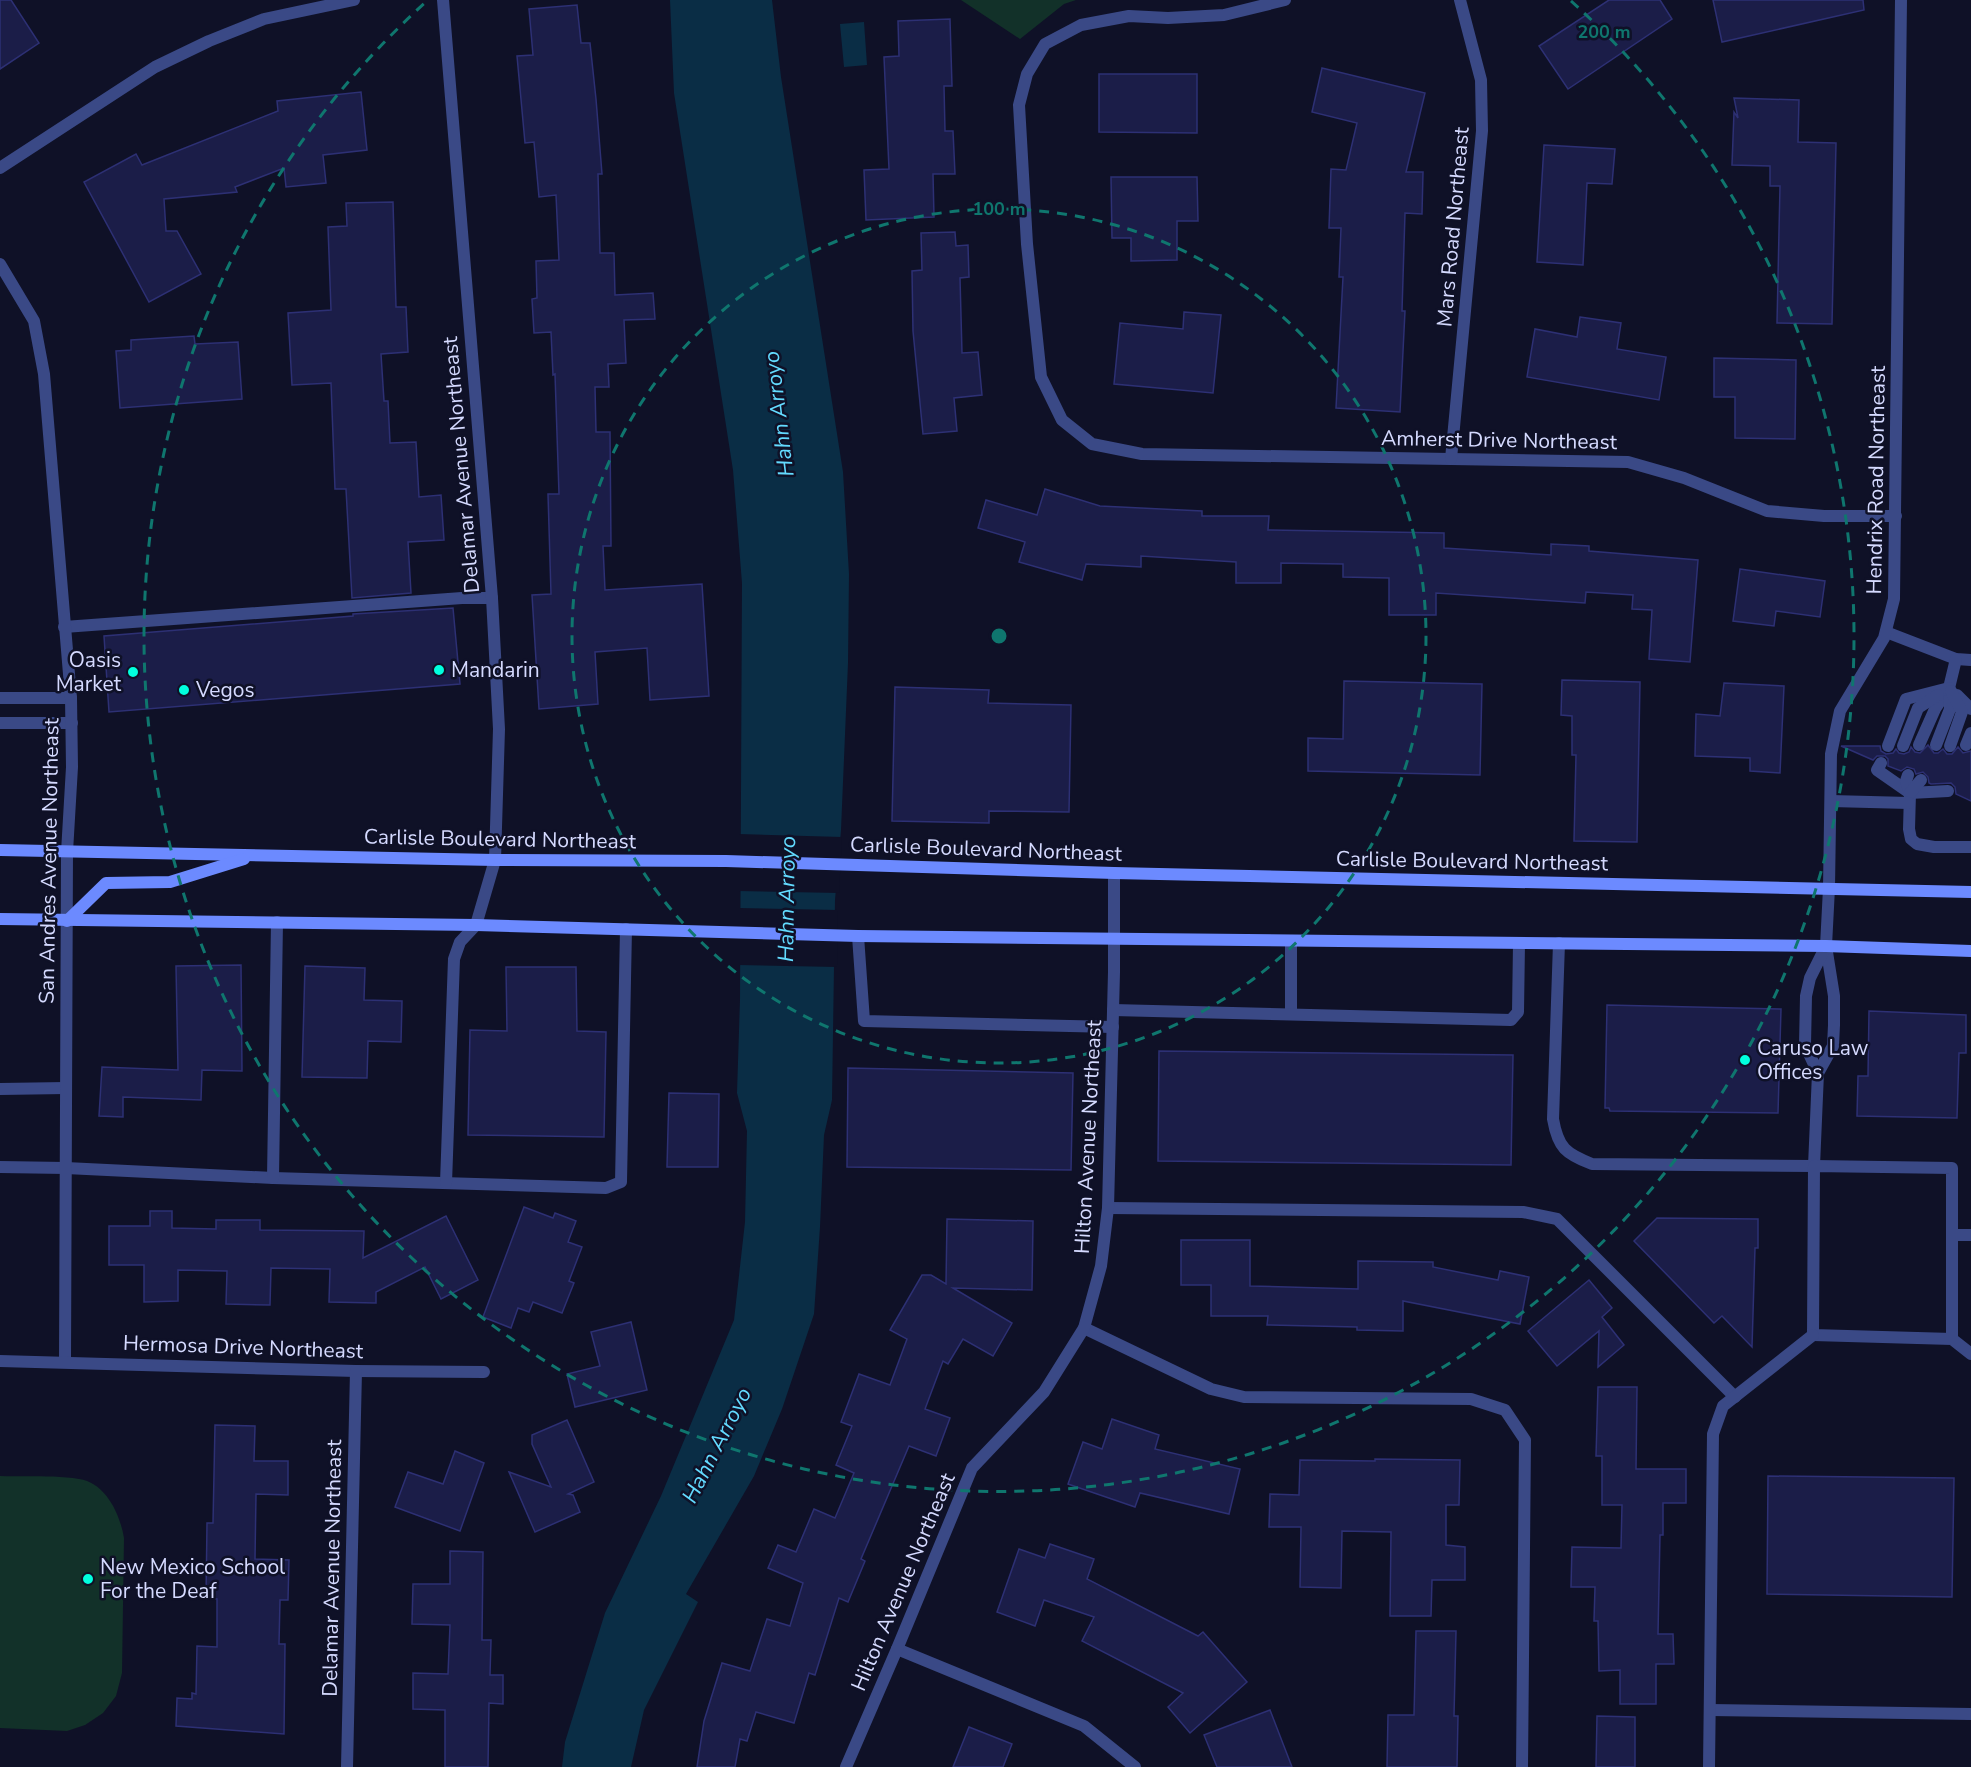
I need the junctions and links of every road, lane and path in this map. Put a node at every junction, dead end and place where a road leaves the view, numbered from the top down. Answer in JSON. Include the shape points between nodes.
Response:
{"nodes":[{"id":1,"x":354,"y":0,"type":"edge"},
{"id":2,"x":443,"y":0,"type":"edge"},
{"id":3,"x":1285,"y":0,"type":"edge"},
{"id":4,"x":1460,"y":0,"type":"edge"},
{"id":5,"x":1901,"y":0,"type":"edge"},
{"id":6,"x":0,"y":168,"type":"edge"},
{"id":7,"x":0,"y":264,"type":"edge"},
{"id":8,"x":1451,"y":459,"type":"junction"},
{"id":9,"x":1896,"y":516,"type":"junction"},
{"id":10,"x":492,"y":598,"type":"junction"},
{"id":11,"x":64,"y":627,"type":"junction"},
{"id":12,"x":1886,"y":632,"type":"junction"},
{"id":13,"x":1956,"y":659,"type":"junction"},
{"id":14,"x":1971,"y":660,"type":"edge"},
{"id":15,"x":1949,"y":688,"type":"junction"},
{"id":16,"x":0,"y":698,"type":"edge"},
{"id":17,"x":70,"y":698,"type":"junction"},
{"id":18,"x":1971,"y":709,"type":"edge"},
{"id":19,"x":0,"y":723,"type":"edge"},
{"id":20,"x":72,"y":723,"type":"junction"},
{"id":21,"x":1971,"y":733,"type":"edge"},
{"id":22,"x":1936,"y":745,"type":"dead end"},
{"id":23,"x":1966,"y":745,"type":"dead end"},
{"id":24,"x":1888,"y":746,"type":"dead end"},
{"id":25,"x":1903,"y":746,"type":"dead end"},
{"id":26,"x":1919,"y":746,"type":"dead end"},
{"id":27,"x":1950,"y":746,"type":"dead end"},
{"id":28,"x":1881,"y":763,"type":"dead end"},
{"id":29,"x":1894,"y":769,"type":"dead end"},
{"id":30,"x":1908,"y":774,"type":"dead end"},
{"id":31,"x":1921,"y":780,"type":"dead end"},
{"id":32,"x":1934,"y":785,"type":"dead end"},
{"id":33,"x":1948,"y":791,"type":"dead end"},
{"id":34,"x":1909,"y":798,"type":"junction"},
{"id":35,"x":1831,"y":801,"type":"junction"},
{"id":36,"x":1971,"y":847,"type":"edge"},
{"id":37,"x":0,"y":850,"type":"edge"},
{"id":38,"x":67,"y":852,"type":"junction"},
{"id":39,"x":257,"y":856,"type":"junction"},
{"id":40,"x":495,"y":860,"type":"junction"},
{"id":41,"x":1114,"y":873,"type":"junction"},
{"id":42,"x":1829,"y":888,"type":"junction"},
{"id":43,"x":1971,"y":892,"type":"edge"},
{"id":44,"x":0,"y":919,"type":"edge"},
{"id":45,"x":67,"y":921,"type":"junction"},
{"id":46,"x":277,"y":922,"type":"junction"},
{"id":47,"x":476,"y":925,"type":"junction"},
{"id":48,"x":626,"y":928,"type":"junction"},
{"id":49,"x":858,"y":936,"type":"junction"},
{"id":50,"x":1115,"y":938,"type":"junction"},
{"id":51,"x":1291,"y":940,"type":"junction"},
{"id":52,"x":1519,"y":943,"type":"junction"},
{"id":53,"x":1559,"y":943,"type":"junction"},
{"id":54,"x":1826,"y":946,"type":"junction"},
{"id":55,"x":1971,"y":951,"type":"edge"},
{"id":56,"x":1113,"y":1010,"type":"junction"},
{"id":57,"x":1291,"y":1014,"type":"junction"},
{"id":58,"x":1113,"y":1027,"type":"junction"},
{"id":59,"x":1818,"y":1073,"type":"junction"},
{"id":60,"x":66,"y":1088,"type":"junction"},
{"id":61,"x":0,"y":1089,"type":"edge"},
{"id":62,"x":1814,"y":1166,"type":"junction"},
{"id":63,"x":0,"y":1167,"type":"edge"},
{"id":64,"x":66,"y":1168,"type":"junction"},
{"id":65,"x":273,"y":1178,"type":"junction"},
{"id":66,"x":446,"y":1183,"type":"junction"},
{"id":67,"x":1108,"y":1208,"type":"junction"},
{"id":68,"x":1952,"y":1235,"type":"junction"},
{"id":69,"x":1971,"y":1236,"type":"edge"},
{"id":70,"x":1084,"y":1328,"type":"junction"},
{"id":71,"x":1813,"y":1335,"type":"junction"},
{"id":72,"x":1952,"y":1339,"type":"junction"},
{"id":73,"x":1971,"y":1354,"type":"edge"},
{"id":74,"x":0,"y":1361,"type":"edge"},
{"id":75,"x":65,"y":1361,"type":"junction"},
{"id":76,"x":356,"y":1371,"type":"junction"},
{"id":77,"x":484,"y":1372,"type":"dead end"},
{"id":78,"x":1735,"y":1397,"type":"junction"},
{"id":79,"x":897,"y":1649,"type":"junction"},
{"id":80,"x":1710,"y":1710,"type":"junction"},
{"id":81,"x":1971,"y":1714,"type":"edge"},
{"id":82,"x":347,"y":1767,"type":"edge"},
{"id":83,"x":846,"y":1767,"type":"edge"},
{"id":84,"x":1135,"y":1767,"type":"edge"},
{"id":85,"x":1522,"y":1767,"type":"edge"},
{"id":86,"x":1709,"y":1767,"type":"edge"}],
"edges":[{"from":1,"to":6,"type":"street","via":[[264,19],[198,46],[155,67]]},
{"from":2,"to":10,"type":"street","name":"Delamar Avenue Northeast"},
{"from":3,"to":8,"type":"street","name":"Amherst Drive Northeast","via":[[1224,15],[1129,16],[1081,25],[1046,44],[1027,74],[1019,105],[1027,244],[1041,377],[1062,420],[1092,444],[1142,454]]},
{"from":4,"to":8,"type":"street","name":"Mars Road Northeast","via":[[1481,80],[1482,130]]},
{"from":5,"to":9,"type":"street","name":"Hendrix Road Northeast"},
{"from":7,"to":11,"type":"street","name":"San Andres Avenue Northeast","via":[[34,321],[44,374]]},
{"from":8,"to":9,"type":"street","name":"Amherst Drive Northeast","via":[[1628,462],[1684,478],[1767,512]]},
{"from":9,"to":12,"type":"street","name":"Hendrix Road Northeast","via":[[1894,599]]},
{"from":10,"to":11,"type":"street"},
{"from":10,"to":40,"type":"street","name":"Delamar Avenue Northeast","via":[[499,729]]},
{"from":11,"to":17,"type":"street","name":"San Andres Avenue Northeast"},
{"from":12,"to":13,"type":"street"},
{"from":12,"to":35,"type":"street","name":"Hendrix Road Northeast","via":[[1840,711],[1831,754]]},
{"from":13,"to":14,"type":"street"},
{"from":13,"to":15,"type":"street"},
{"from":15,"to":18,"type":"street"},
{"from":15,"to":22,"type":"street","via":[[1950,709]]},
{"from":15,"to":24,"type":"street","via":[[1906,699]]},
{"from":15,"to":25,"type":"street","via":[[1918,708]]},
{"from":15,"to":26,"type":"street"},
{"from":15,"to":27,"type":"street","via":[[1962,712]]},
{"from":16,"to":17,"type":"street"},
{"from":17,"to":20,"type":"street","name":"San Andres Avenue Northeast"},
{"from":19,"to":20,"type":"street"},
{"from":20,"to":38,"type":"street","name":"San Andres Avenue Northeast"},
{"from":21,"to":23,"type":"street"},
{"from":28,"to":34,"type":"street","via":[[1877,770]]},
{"from":29,"to":34,"type":"street","via":[[1891,775]]},
{"from":30,"to":34,"type":"street"},
{"from":31,"to":34,"type":"street"},
{"from":32,"to":34,"type":"street"},
{"from":33,"to":34,"type":"street"},
{"from":34,"to":35,"type":"street"},
{"from":34,"to":36,"type":"street","via":[[1909,829],[1917,844]]},
{"from":35,"to":42,"type":"street","name":"Hendrix Road Northeast"},
{"from":37,"to":38,"type":"main road","name":"Carlisle Boulevard Northeast"},
{"from":38,"to":39,"type":"main road","name":"Carlisle Boulevard Northeast"},
{"from":38,"to":45,"type":"street","name":"San Andres Avenue Northeast"},
{"from":39,"to":40,"type":"main road","name":"Carlisle Boulevard Northeast"},
{"from":39,"to":45,"type":"main road","via":[[170,882],[106,882]]},
{"from":40,"to":41,"type":"main road","name":"Carlisle Boulevard Northeast","via":[[735,861]]},
{"from":40,"to":47,"type":"street","name":"Delamar Avenue Northeast"},
{"from":41,"to":42,"type":"main road","name":"Carlisle Boulevard Northeast"},
{"from":41,"to":50,"type":"street","name":"Hilton Avenue Northeast"},
{"from":42,"to":43,"type":"main road","name":"Carlisle Boulevard Northeast"},
{"from":42,"to":54,"type":"street","name":"Hendrix Road Northeast"},
{"from":44,"to":45,"type":"main road"},
{"from":45,"to":46,"type":"main road"},
{"from":45,"to":60,"type":"street","name":"San Andres Avenue Northeast"},
{"from":46,"to":47,"type":"main road"},
{"from":46,"to":65,"type":"street"},
{"from":47,"to":48,"type":"main road"},
{"from":47,"to":66,"type":"street","via":[[460,942],[454,959]]},
{"from":48,"to":49,"type":"main road"},
{"from":48,"to":66,"type":"street","via":[[621,1182],[606,1188]]},
{"from":49,"to":50,"type":"main road"},
{"from":49,"to":58,"type":"street","via":[[864,1021]]},
{"from":50,"to":51,"type":"main road"},
{"from":50,"to":56,"type":"street","name":"Hilton Avenue Northeast"},
{"from":51,"to":52,"type":"main road"},
{"from":51,"to":57,"type":"street"},
{"from":52,"to":53,"type":"main road"},
{"from":52,"to":57,"type":"street","via":[[1518,1012],[1511,1020]]},
{"from":53,"to":54,"type":"main road"},
{"from":53,"to":62,"type":"street","via":[[1553,1119],[1556,1138],[1570,1156],[1592,1164]]},
{"from":54,"to":55,"type":"main road"},
{"from":54,"to":59,"type":"street","via":[[1834,996],[1833,1046]]},
{"from":54,"to":59,"type":"street","via":[[1806,996],[1805,1045]]},
{"from":56,"to":57,"type":"street"},
{"from":56,"to":58,"type":"street","name":"Hilton Avenue Northeast"},
{"from":58,"to":67,"type":"street","name":"Hilton Avenue Northeast"},
{"from":59,"to":62,"type":"street"},
{"from":60,"to":61,"type":"street"},
{"from":60,"to":64,"type":"street","name":"San Andres Avenue Northeast"},
{"from":62,"to":68,"type":"street","via":[[1952,1168]]},
{"from":62,"to":71,"type":"street"},
{"from":63,"to":64,"type":"street"},
{"from":64,"to":65,"type":"street"},
{"from":64,"to":75,"type":"street","name":"San Andres Avenue Northeast"},
{"from":65,"to":66,"type":"street"},
{"from":67,"to":70,"type":"street","name":"Hilton Avenue Northeast","via":[[1101,1266]]},
{"from":67,"to":78,"type":"street","via":[[1523,1212],[1557,1219]]},
{"from":68,"to":69,"type":"street"},
{"from":68,"to":72,"type":"street"},
{"from":70,"to":79,"type":"street","name":"Hilton Avenue Northeast","via":[[1044,1392],[972,1468]]},
{"from":70,"to":85,"type":"street","via":[[1211,1389],[1244,1397],[1471,1399],[1505,1410],[1525,1440]]},
{"from":71,"to":72,"type":"street"},
{"from":71,"to":78,"type":"street"},
{"from":72,"to":73,"type":"street"},
{"from":74,"to":75,"type":"street","name":"Hermosa Drive Northeast"},
{"from":75,"to":76,"type":"street","name":"Hermosa Drive Northeast"},
{"from":76,"to":77,"type":"street","name":"Hermosa Drive Northeast"},
{"from":76,"to":82,"type":"street","name":"Delamar Avenue Northeast"},
{"from":78,"to":80,"type":"street","via":[[1723,1406],[1713,1434]]},
{"from":79,"to":83,"type":"street","name":"Hilton Avenue Northeast"},
{"from":79,"to":84,"type":"street","via":[[1084,1726]]},
{"from":80,"to":81,"type":"street"},
{"from":80,"to":86,"type":"street"}]}
